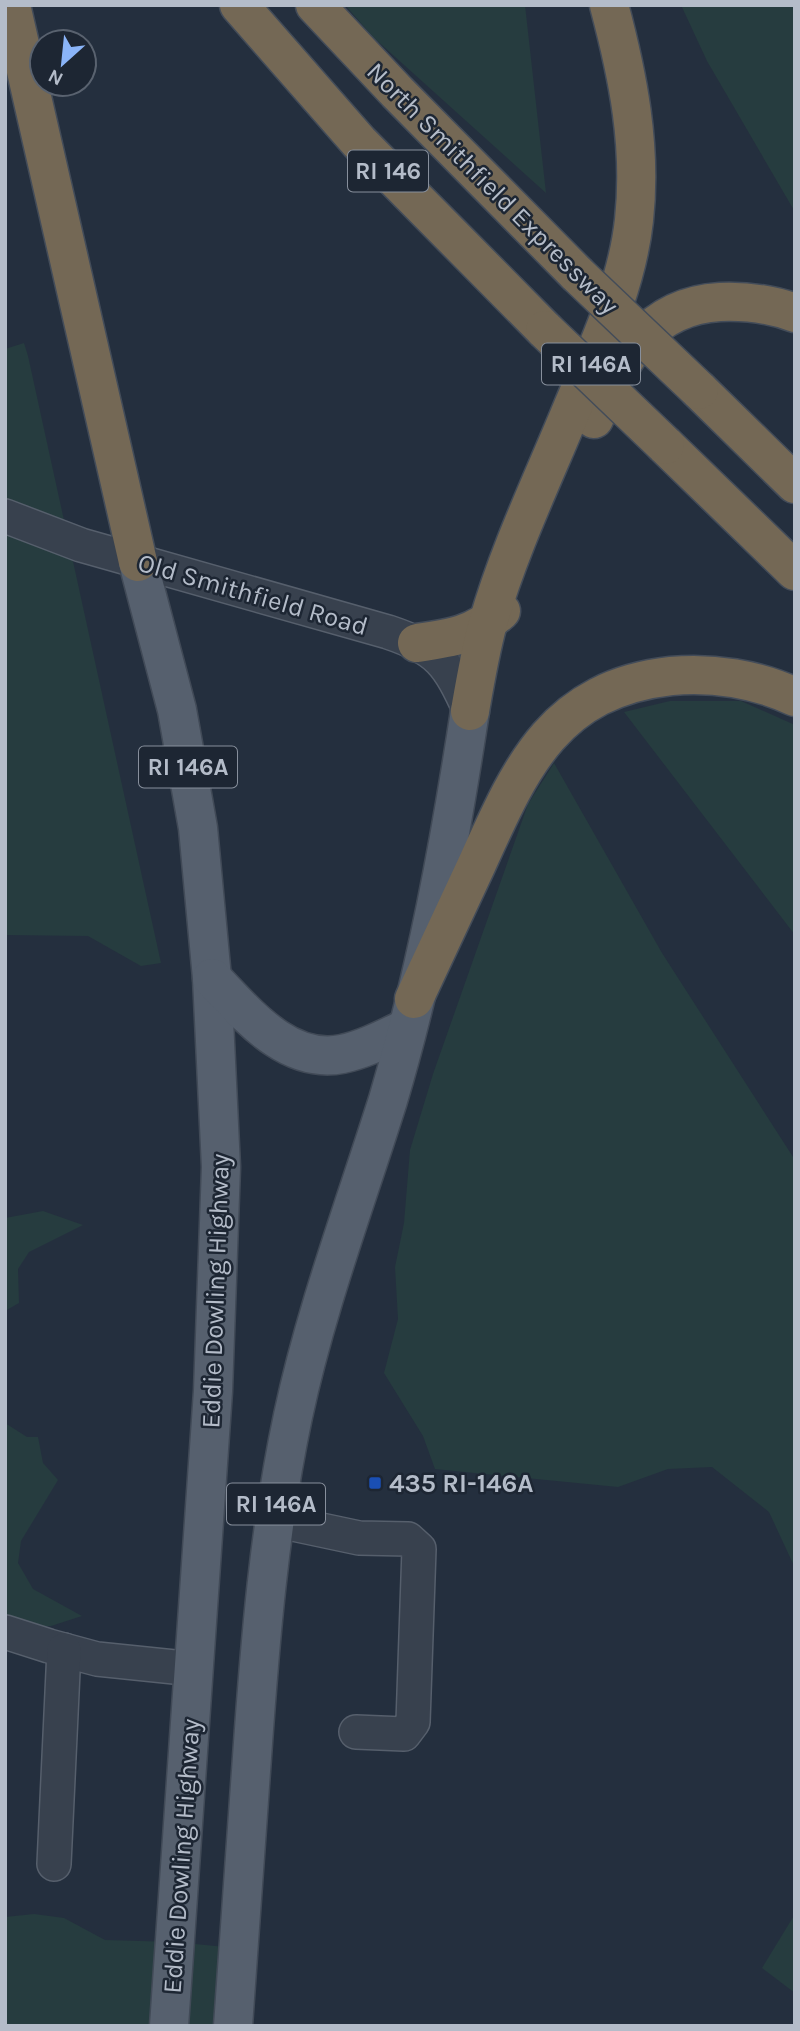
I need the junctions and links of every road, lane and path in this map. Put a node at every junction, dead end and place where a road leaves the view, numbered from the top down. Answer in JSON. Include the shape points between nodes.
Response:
{"nodes":[{"id":1,"x":11,"y":5,"type":"edge"},
{"id":2,"x":239,"y":5,"type":"edge"},
{"id":3,"x":316,"y":5,"type":"edge"},
{"id":4,"x":609,"y":5,"type":"edge"},
{"id":5,"x":795,"y":313,"type":"edge"},
{"id":6,"x":795,"y":484,"type":"edge"},
{"id":7,"x":5,"y":516,"type":"edge"},
{"id":8,"x":138,"y":562,"type":"junction"},
{"id":9,"x":795,"y":572,"type":"edge"},
{"id":10,"x":488,"y":623,"type":"junction"},
{"id":11,"x":417,"y":643,"type":"junction"},
{"id":12,"x":795,"y":697,"type":"edge"},
{"id":13,"x":470,"y":711,"type":"junction"},
{"id":14,"x":212,"y":978,"type":"junction"},
{"id":15,"x":411,"y":1013,"type":"junction"},
{"id":16,"x":274,"y":1520,"type":"junction"},
{"id":17,"x":5,"y":1632,"type":"edge"},
{"id":18,"x":64,"y":1650,"type":"junction"},
{"id":19,"x":194,"y":1669,"type":"junction"},
{"id":20,"x":356,"y":1732,"type":"dead end"},
{"id":21,"x":54,"y":1864,"type":"dead end"},
{"id":22,"x":169,"y":2026,"type":"edge"},
{"id":23,"x":233,"y":2026,"type":"edge"}],
"edges":[{"from":1,"to":8,"type":"highway","number":"RI 146A"},
{"from":2,"to":9,"type":"highway","number":"RI 146","bridge":true,"via":[[359,142]]},
{"from":3,"to":6,"type":"highway","name":"North Smithfield Expressway","number":"RI 146","bridge":true,"via":[[577,274]]},
{"from":4,"to":10,"type":"highway","number":"RI 146A","via":[[628,81],[635,147],[630,243],[606,327],[510,558]]},
{"from":5,"to":10,"type":"highway","via":[[766,305],[714,302],[670,313],[653,325],[626,358],[602,402],[525,579]]},
{"from":7,"to":8,"type":"street","name":"Old Smithfield Road"},
{"from":8,"to":11,"type":"street","name":"Old Smithfield Road"},
{"from":8,"to":14,"type":"main road","name":"Eddie Dowling Highway","number":"RI 146A","via":[[187,760]]},
{"from":10,"to":11,"type":"highway","via":[[457,637]]},
{"from":10,"to":13,"type":"highway","number":"RI 146A"},
{"from":11,"to":13,"type":"street","name":"Old Smithfield Road","via":[[446,666]]},
{"from":12,"to":15,"type":"highway","via":[[756,683],[685,675],[619,687],[569,717],[531,755],[509,791]]},
{"from":13,"to":15,"type":"main road","number":"RI 146A","via":[[450,834]]},
{"from":14,"to":15,"type":"main road","via":[[259,1026],[312,1054],[360,1049]]},
{"from":14,"to":19,"type":"main road","name":"Eddie Dowling Highway","number":"RI 146A","via":[[221,1154],[220,1242]]},
{"from":15,"to":16,"type":"main road","number":"RI 146A","via":[[310,1348]]},
{"from":16,"to":20,"type":"street","via":[[359,1538],[408,1539],[419,1549],[414,1722],[404,1734]]},
{"from":16,"to":23,"type":"main road","number":"RI 146A","via":[[259,1647]]},
{"from":17,"to":18,"type":"street"},
{"from":18,"to":19,"type":"street","via":[[97,1659]]},
{"from":18,"to":21,"type":"street"},
{"from":19,"to":22,"type":"main road","name":"Eddie Dowling Highway","number":"RI 146A"}]}
